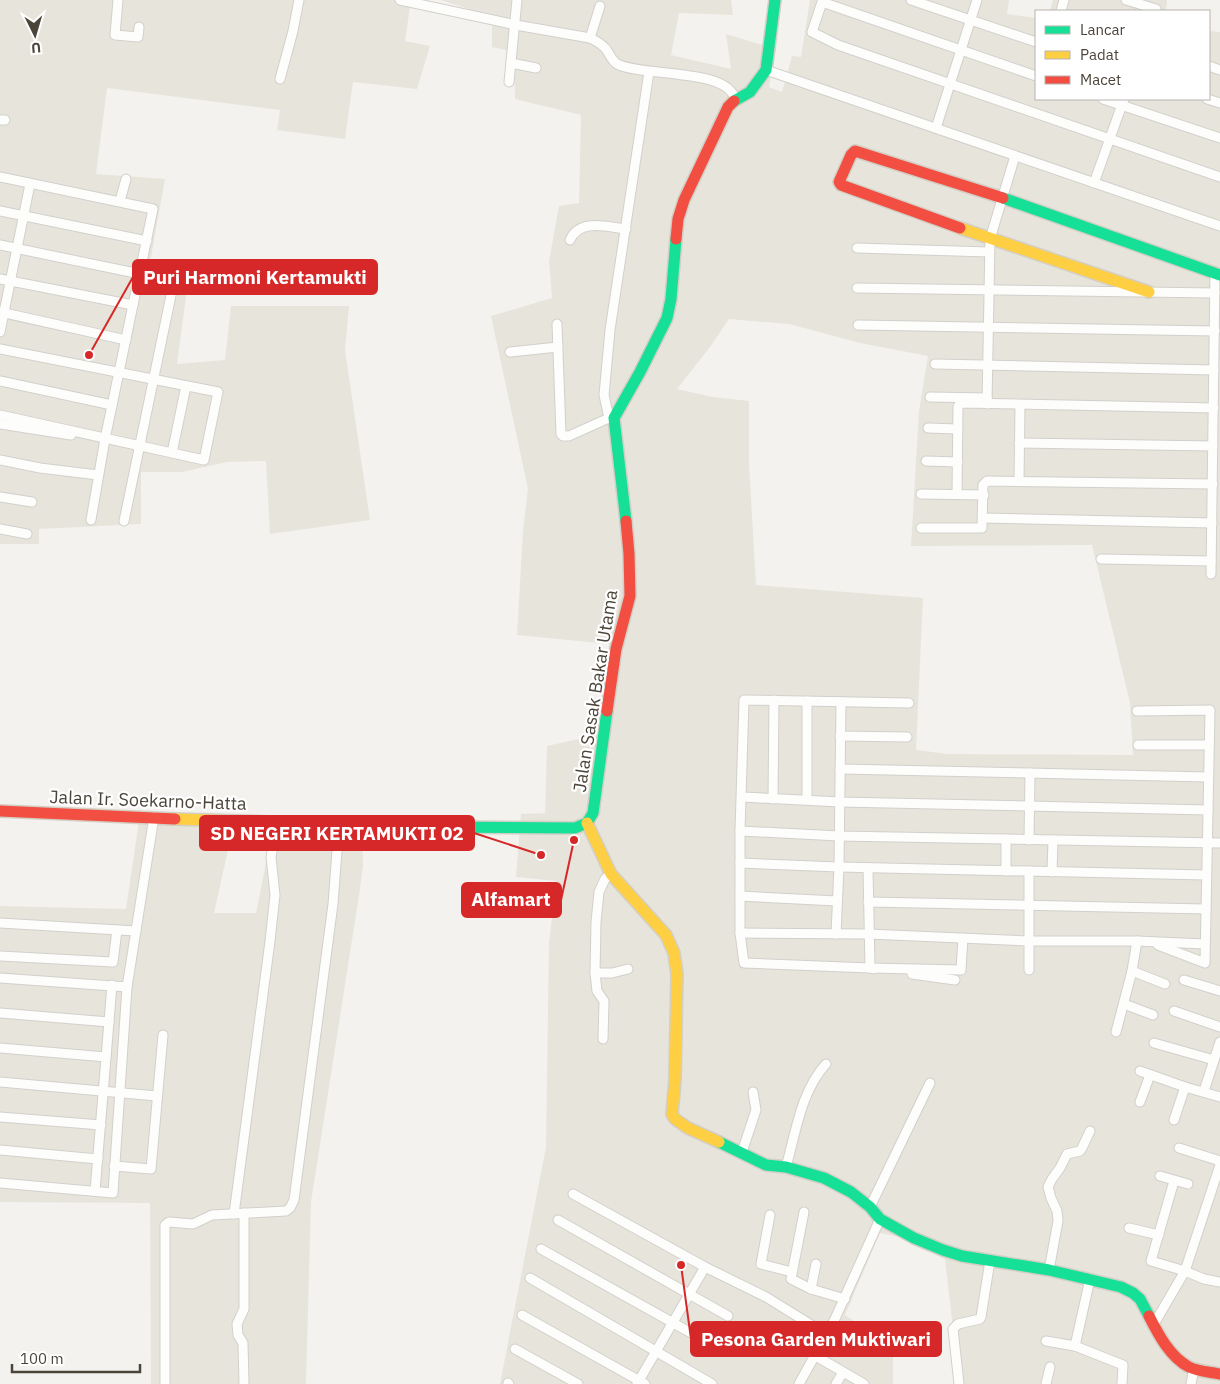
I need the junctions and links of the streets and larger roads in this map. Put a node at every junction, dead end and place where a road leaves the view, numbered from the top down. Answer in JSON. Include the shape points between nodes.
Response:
{"nodes":[{"id":1,"x":118,"y":0,"type":"edge"},
{"id":2,"x":299,"y":0,"type":"edge"},
{"id":3,"x":400,"y":0,"type":"edge"},
{"id":4,"x":517,"y":0,"type":"edge"},
{"id":5,"x":775,"y":0,"type":"edge"},
{"id":6,"x":912,"y":0,"type":"edge"},
{"id":7,"x":977,"y":0,"type":"edge"},
{"id":8,"x":1126,"y":0,"type":"edge"},
{"id":9,"x":600,"y":6,"type":"dead end"},
{"id":10,"x":1156,"y":9,"type":"dead end"},
{"id":11,"x":970,"y":20,"type":"junction"},
{"id":12,"x":516,"y":25,"type":"junction"},
{"id":13,"x":139,"y":27,"type":"dead end"},
{"id":14,"x":590,"y":38,"type":"junction"},
{"id":15,"x":1035,"y":42,"type":"edge"},
{"id":16,"x":962,"y":50,"type":"junction"},
{"id":17,"x":511,"y":63,"type":"junction"},
{"id":18,"x":536,"y":68,"type":"dead end"},
{"id":19,"x":766,"y":70,"type":"junction"},
{"id":20,"x":649,"y":72,"type":"junction"},
{"id":21,"x":1035,"y":76,"type":"edge"},
{"id":22,"x":280,"y":79,"type":"dead end"},
{"id":23,"x":509,"y":82,"type":"dead end"},
{"id":24,"x":950,"y":85,"type":"junction"},
{"id":25,"x":739,"y":98,"type":"junction"},
{"id":26,"x":1110,"y":100,"type":"edge"},
{"id":27,"x":1123,"y":102,"type":"edge"},
{"id":28,"x":936,"y":128,"type":"junction"},
{"id":29,"x":1220,"y":138,"type":"edge"},
{"id":30,"x":1111,"y":140,"type":"junction"},
{"id":31,"x":1015,"y":156,"type":"junction"},
{"id":32,"x":0,"y":177,"type":"edge"},
{"id":33,"x":1220,"y":177,"type":"edge"},
{"id":34,"x":126,"y":179,"type":"dead end"},
{"id":35,"x":1094,"y":183,"type":"junction"},
{"id":36,"x":30,"y":184,"type":"junction"},
{"id":37,"x":1002,"y":198,"type":"junction"},
{"id":38,"x":120,"y":201,"type":"junction"},
{"id":39,"x":0,"y":211,"type":"edge"},
{"id":40,"x":24,"y":216,"type":"junction"},
{"id":41,"x":1220,"y":226,"type":"edge"},
{"id":42,"x":626,"y":229,"type":"junction"},
{"id":43,"x":990,"y":239,"type":"junction"},
{"id":44,"x":570,"y":240,"type":"dead end"},
{"id":45,"x":147,"y":241,"type":"junction"},
{"id":46,"x":0,"y":245,"type":"edge"},
{"id":47,"x":857,"y":248,"type":"dead end"},
{"id":48,"x":17,"y":249,"type":"junction"},
{"id":49,"x":989,"y":252,"type":"junction"},
{"id":50,"x":140,"y":274,"type":"junction"},
{"id":51,"x":1218,"y":274,"type":"edge"},
{"id":52,"x":0,"y":279,"type":"edge"},
{"id":53,"x":10,"y":282,"type":"junction"},
{"id":54,"x":857,"y":288,"type":"dead end"},
{"id":55,"x":989,"y":290,"type":"junction"},
{"id":56,"x":1149,"y":292,"type":"junction"},
{"id":57,"x":1215,"y":293,"type":"junction"},
{"id":58,"x":133,"y":305,"type":"junction"},
{"id":59,"x":2,"y":313,"type":"edge"},
{"id":60,"x":557,"y":324,"type":"dead end"},
{"id":61,"x":858,"y":325,"type":"dead end"},
{"id":62,"x":988,"y":327,"type":"junction"},
{"id":63,"x":1215,"y":330,"type":"junction"},
{"id":64,"x":0,"y":332,"type":"edge"},
{"id":65,"x":126,"y":340,"type":"junction"},
{"id":66,"x":558,"y":347,"type":"junction"},
{"id":67,"x":0,"y":349,"type":"edge"},
{"id":68,"x":510,"y":352,"type":"dead end"},
{"id":69,"x":934,"y":364,"type":"dead end"},
{"id":70,"x":988,"y":365,"type":"junction"},
{"id":71,"x":1214,"y":370,"type":"junction"},
{"id":72,"x":119,"y":372,"type":"junction"},
{"id":73,"x":153,"y":379,"type":"junction"},
{"id":74,"x":0,"y":381,"type":"edge"},
{"id":75,"x":186,"y":386,"type":"junction"},
{"id":76,"x":930,"y":397,"type":"dead end"},
{"id":77,"x":987,"y":401,"type":"junction"},
{"id":78,"x":112,"y":405,"type":"junction"},
{"id":79,"x":1020,"y":405,"type":"junction"},
{"id":80,"x":1214,"y":408,"type":"junction"},
{"id":81,"x":0,"y":414,"type":"edge"},
{"id":82,"x":613,"y":422,"type":"junction"},
{"id":83,"x":0,"y":424,"type":"edge"},
{"id":84,"x":928,"y":428,"type":"dead end"},
{"id":85,"x":958,"y":430,"type":"junction"},
{"id":86,"x":105,"y":439,"type":"junction"},
{"id":87,"x":1019,"y":443,"type":"junction"},
{"id":88,"x":139,"y":446,"type":"junction"},
{"id":89,"x":1213,"y":446,"type":"junction"},
{"id":90,"x":172,"y":453,"type":"junction"},
{"id":91,"x":0,"y":460,"type":"edge"},
{"id":92,"x":926,"y":460,"type":"dead end"},
{"id":93,"x":958,"y":462,"type":"junction"},
{"id":94,"x":98,"y":474,"type":"junction"},
{"id":95,"x":1018,"y":481,"type":"junction"},
{"id":96,"x":1212,"y":484,"type":"junction"},
{"id":97,"x":921,"y":494,"type":"dead end"},
{"id":98,"x":957,"y":494,"type":"junction"},
{"id":99,"x":984,"y":495,"type":"junction"},
{"id":100,"x":0,"y":496,"type":"edge"},
{"id":101,"x":32,"y":502,"type":"dead end"},
{"id":102,"x":984,"y":518,"type":"junction"},
{"id":103,"x":90,"y":520,"type":"dead end"},
{"id":104,"x":124,"y":521,"type":"dead end"},
{"id":105,"x":1212,"y":523,"type":"junction"},
{"id":106,"x":921,"y":528,"type":"dead end"},
{"id":107,"x":0,"y":530,"type":"edge"},
{"id":108,"x":27,"y":534,"type":"dead end"},
{"id":109,"x":1101,"y":559,"type":"dead end"},
{"id":110,"x":1211,"y":561,"type":"junction"},
{"id":111,"x":1211,"y":574,"type":"dead end"},
{"id":112,"x":774,"y":700,"type":"junction"},
{"id":113,"x":807,"y":701,"type":"junction"},
{"id":114,"x":841,"y":702,"type":"junction"},
{"id":115,"x":909,"y":703,"type":"dead end"},
{"id":116,"x":1137,"y":711,"type":"dead end"},
{"id":117,"x":840,"y":736,"type":"junction"},
{"id":118,"x":907,"y":738,"type":"dead end"},
{"id":119,"x":1138,"y":745,"type":"dead end"},
{"id":120,"x":1209,"y":745,"type":"junction"},
{"id":121,"x":840,"y":768,"type":"junction"},
{"id":122,"x":1030,"y":773,"type":"junction"},
{"id":123,"x":1208,"y":777,"type":"junction"},
{"id":124,"x":742,"y":797,"type":"junction"},
{"id":125,"x":773,"y":798,"type":"junction"},
{"id":126,"x":807,"y":800,"type":"junction"},
{"id":127,"x":840,"y":802,"type":"junction"},
{"id":128,"x":1029,"y":806,"type":"junction"},
{"id":129,"x":1208,"y":810,"type":"junction"},
{"id":130,"x":0,"y":811,"type":"edge"},
{"id":131,"x":154,"y":817,"type":"junction"},
{"id":132,"x":277,"y":823,"type":"junction"},
{"id":133,"x":588,"y":823,"type":"junction"},
{"id":134,"x":339,"y":824,"type":"junction"},
{"id":135,"x":740,"y":831,"type":"junction"},
{"id":136,"x":840,"y":836,"type":"junction"},
{"id":137,"x":1006,"y":839,"type":"junction"},
{"id":138,"x":1029,"y":840,"type":"junction"},
{"id":139,"x":1053,"y":840,"type":"junction"},
{"id":140,"x":1207,"y":843,"type":"junction"},
{"id":141,"x":1220,"y":843,"type":"edge"},
{"id":142,"x":740,"y":863,"type":"junction"},
{"id":143,"x":839,"y":867,"type":"junction"},
{"id":144,"x":868,"y":868,"type":"junction"},
{"id":145,"x":1006,"y":871,"type":"junction"},
{"id":146,"x":1029,"y":872,"type":"junction"},
{"id":147,"x":1052,"y":872,"type":"junction"},
{"id":148,"x":611,"y":874,"type":"junction"},
{"id":149,"x":1206,"y":875,"type":"junction"},
{"id":150,"x":740,"y":896,"type":"junction"},
{"id":151,"x":837,"y":901,"type":"junction"},
{"id":152,"x":868,"y":902,"type":"junction"},
{"id":153,"x":1029,"y":906,"type":"junction"},
{"id":154,"x":1206,"y":909,"type":"junction"},
{"id":155,"x":0,"y":924,"type":"edge"},
{"id":156,"x":117,"y":930,"type":"junction"},
{"id":157,"x":136,"y":931,"type":"junction"},
{"id":158,"x":740,"y":933,"type":"junction"},
{"id":159,"x":836,"y":934,"type":"junction"},
{"id":160,"x":868,"y":934,"type":"junction"},
{"id":161,"x":963,"y":938,"type":"junction"},
{"id":162,"x":1029,"y":941,"type":"junction"},
{"id":163,"x":1137,"y":942,"type":"junction"},
{"id":164,"x":1150,"y":942,"type":"junction"},
{"id":165,"x":1205,"y":944,"type":"junction"},
{"id":166,"x":0,"y":956,"type":"edge"},
{"id":167,"x":870,"y":968,"type":"junction"},
{"id":168,"x":628,"y":969,"type":"dead end"},
{"id":169,"x":1029,"y":970,"type":"dead end"},
{"id":170,"x":1132,"y":971,"type":"junction"},
{"id":171,"x":595,"y":973,"type":"junction"},
{"id":172,"x":0,"y":978,"type":"edge"},
{"id":173,"x":956,"y":980,"type":"dead end"},
{"id":174,"x":1184,"y":980,"type":"dead end"},
{"id":175,"x":1165,"y":984,"type":"dead end"},
{"id":176,"x":112,"y":985,"type":"junction"},
{"id":177,"x":127,"y":987,"type":"junction"},
{"id":178,"x":1220,"y":991,"type":"edge"},
{"id":179,"x":1124,"y":1004,"type":"junction"},
{"id":180,"x":1174,"y":1011,"type":"dead end"},
{"id":181,"x":0,"y":1013,"type":"edge"},
{"id":182,"x":1153,"y":1015,"type":"dead end"},
{"id":183,"x":109,"y":1022,"type":"junction"},
{"id":184,"x":1220,"y":1027,"type":"edge"},
{"id":185,"x":1116,"y":1032,"type":"dead end"},
{"id":186,"x":162,"y":1035,"type":"dead end"},
{"id":187,"x":603,"y":1039,"type":"dead end"},
{"id":188,"x":1154,"y":1042,"type":"dead end"},
{"id":189,"x":1220,"y":1042,"type":"edge"},
{"id":190,"x":0,"y":1048,"type":"edge"},
{"id":191,"x":106,"y":1057,"type":"junction"},
{"id":192,"x":1214,"y":1060,"type":"junction"},
{"id":193,"x":826,"y":1064,"type":"dead end"},
{"id":194,"x":1140,"y":1071,"type":"dead end"},
{"id":195,"x":1150,"y":1075,"type":"junction"},
{"id":196,"x":0,"y":1082,"type":"edge"},
{"id":197,"x":930,"y":1084,"type":"dead end"},
{"id":198,"x":1185,"y":1087,"type":"junction"},
{"id":199,"x":103,"y":1091,"type":"junction"},
{"id":200,"x":1204,"y":1091,"type":"junction"},
{"id":201,"x":119,"y":1092,"type":"junction"},
{"id":202,"x":753,"y":1092,"type":"dead end"},
{"id":203,"x":157,"y":1096,"type":"junction"},
{"id":204,"x":1220,"y":1097,"type":"edge"},
{"id":205,"x":1140,"y":1102,"type":"dead end"},
{"id":206,"x":0,"y":1116,"type":"edge"},
{"id":207,"x":1174,"y":1120,"type":"dead end"},
{"id":208,"x":100,"y":1125,"type":"junction"},
{"id":209,"x":1090,"y":1131,"type":"dead end"},
{"id":210,"x":1179,"y":1148,"type":"dead end"},
{"id":211,"x":0,"y":1150,"type":"edge"},
{"id":212,"x":742,"y":1152,"type":"junction"},
{"id":213,"x":98,"y":1159,"type":"junction"},
{"id":214,"x":1220,"y":1160,"type":"edge"},
{"id":215,"x":1220,"y":1165,"type":"edge"},
{"id":216,"x":114,"y":1166,"type":"junction"},
{"id":217,"x":786,"y":1167,"type":"junction"},
{"id":218,"x":1160,"y":1176,"type":"dead end"},
{"id":219,"x":1174,"y":1181,"type":"junction"},
{"id":220,"x":0,"y":1183,"type":"edge"},
{"id":221,"x":1188,"y":1184,"type":"dead end"},
{"id":222,"x":95,"y":1191,"type":"junction"},
{"id":223,"x":573,"y":1194,"type":"dead end"},
{"id":224,"x":870,"y":1207,"type":"junction"},
{"id":225,"x":804,"y":1212,"type":"dead end"},
{"id":226,"x":244,"y":1213,"type":"junction"},
{"id":227,"x":234,"y":1214,"type":"junction"},
{"id":228,"x":770,"y":1215,"type":"dead end"},
{"id":229,"x":880,"y":1219,"type":"junction"},
{"id":230,"x":558,"y":1220,"type":"dead end"},
{"id":231,"x":1129,"y":1228,"type":"dead end"},
{"id":232,"x":1159,"y":1236,"type":"junction"},
{"id":233,"x":541,"y":1249,"type":"dead end"},
{"id":234,"x":990,"y":1261,"type":"junction"},
{"id":235,"x":816,"y":1264,"type":"dead end"},
{"id":236,"x":704,"y":1267,"type":"junction"},
{"id":237,"x":1050,"y":1270,"type":"junction"},
{"id":238,"x":1185,"y":1271,"type":"junction"},
{"id":239,"x":792,"y":1272,"type":"junction"},
{"id":240,"x":530,"y":1278,"type":"dead end"},
{"id":241,"x":1090,"y":1279,"type":"junction"},
{"id":242,"x":1220,"y":1282,"type":"edge"},
{"id":243,"x":811,"y":1289,"type":"junction"},
{"id":244,"x":689,"y":1294,"type":"junction"},
{"id":245,"x":845,"y":1299,"type":"junction"},
{"id":246,"x":522,"y":1315,"type":"dead end"},
{"id":247,"x":728,"y":1316,"type":"dead end"},
{"id":248,"x":673,"y":1322,"type":"junction"},
{"id":249,"x":1154,"y":1324,"type":"junction"},
{"id":250,"x":826,"y":1334,"type":"junction"},
{"id":251,"x":1046,"y":1341,"type":"dead end"},
{"id":252,"x":1076,"y":1346,"type":"junction"},
{"id":253,"x":718,"y":1348,"type":"dead end"},
{"id":254,"x":515,"y":1349,"type":"dead end"},
{"id":255,"x":657,"y":1352,"type":"junction"},
{"id":256,"x":814,"y":1355,"type":"junction"},
{"id":257,"x":1050,"y":1367,"type":"dead end"},
{"id":258,"x":1194,"y":1368,"type":"junction"},
{"id":259,"x":843,"y":1372,"type":"junction"},
{"id":260,"x":1220,"y":1374,"type":"edge"},
{"id":261,"x":640,"y":1383,"type":"edge"},
{"id":262,"x":165,"y":1384,"type":"edge"},
{"id":263,"x":244,"y":1384,"type":"edge"},
{"id":264,"x":578,"y":1384,"type":"edge"},
{"id":265,"x":712,"y":1384,"type":"edge"},
{"id":266,"x":799,"y":1384,"type":"edge"},
{"id":267,"x":836,"y":1384,"type":"edge"},
{"id":268,"x":864,"y":1384,"type":"edge"},
{"id":269,"x":959,"y":1384,"type":"edge"},
{"id":270,"x":1046,"y":1384,"type":"edge"},
{"id":271,"x":1122,"y":1384,"type":"edge"},
{"id":272,"x":1191,"y":1384,"type":"edge"}],
"edges":[{"from":1,"to":13,"type":"street","via":[[114,39],[138,36]]},
{"from":2,"to":22,"type":"street"},
{"from":3,"to":12,"type":"street"},
{"from":4,"to":12,"type":"street"},
{"from":5,"to":19,"type":"street"},
{"from":6,"to":11,"type":"street"},
{"from":7,"to":11,"type":"street"},
{"from":8,"to":10,"type":"street"},
{"from":9,"to":14,"type":"street"},
{"from":11,"to":15,"type":"street"},
{"from":11,"to":16,"type":"street"},
{"from":12,"to":14,"type":"street"},
{"from":12,"to":17,"type":"street"},
{"from":14,"to":20,"type":"street","via":[[601,44],[618,64]]},
{"from":16,"to":21,"type":"street"},
{"from":16,"to":24,"type":"street"},
{"from":16,"to":24,"type":"street","via":[[822,2],[812,32],[838,45]]},
{"from":17,"to":18,"type":"street"},
{"from":17,"to":23,"type":"street"},
{"from":19,"to":25,"type":"street","via":[[750,92]]},
{"from":19,"to":28,"type":"street"},
{"from":20,"to":25,"type":"street","via":[[717,81]]},
{"from":20,"to":42,"type":"street"},
{"from":24,"to":28,"type":"street"},
{"from":24,"to":30,"type":"street"},
{"from":25,"to":82,"type":"street","via":[[728,107],[684,200],[678,219],[667,318]]},
{"from":26,"to":27,"type":"street"},
{"from":27,"to":29,"type":"street"},
{"from":27,"to":30,"type":"street"},
{"from":28,"to":31,"type":"street"},
{"from":30,"to":33,"type":"street"},
{"from":30,"to":35,"type":"street"},
{"from":31,"to":35,"type":"street"},
{"from":31,"to":37,"type":"street"},
{"from":32,"to":36,"type":"street"},
{"from":34,"to":38,"type":"street"},
{"from":35,"to":41,"type":"street"},
{"from":36,"to":38,"type":"street"},
{"from":36,"to":40,"type":"street"},
{"from":37,"to":43,"type":"street"},
{"from":37,"to":43,"type":"street","via":[[855,151],[839,182]]},
{"from":37,"to":51,"type":"street"},
{"from":38,"to":45,"type":"street","via":[[153,209]]},
{"from":39,"to":40,"type":"street"},
{"from":40,"to":45,"type":"street"},
{"from":40,"to":48,"type":"street"},
{"from":42,"to":44,"type":"street","via":[[582,226]]},
{"from":42,"to":82,"type":"street","via":[[605,378],[604,395]]},
{"from":43,"to":49,"type":"street"},
{"from":43,"to":56,"type":"street"},
{"from":45,"to":50,"type":"street"},
{"from":46,"to":48,"type":"street"},
{"from":47,"to":49,"type":"street"},
{"from":48,"to":50,"type":"street"},
{"from":48,"to":53,"type":"street"},
{"from":49,"to":55,"type":"street"},
{"from":50,"to":58,"type":"street"},
{"from":50,"to":73,"type":"street","via":[[174,281]]},
{"from":51,"to":57,"type":"street"},
{"from":52,"to":53,"type":"street"},
{"from":53,"to":58,"type":"street"},
{"from":53,"to":59,"type":"street"},
{"from":54,"to":55,"type":"street"},
{"from":55,"to":56,"type":"street"},
{"from":55,"to":62,"type":"street"},
{"from":56,"to":57,"type":"street"},
{"from":57,"to":63,"type":"street"},
{"from":58,"to":65,"type":"street"},
{"from":59,"to":64,"type":"street"},
{"from":59,"to":65,"type":"street"},
{"from":60,"to":66,"type":"street"},
{"from":61,"to":62,"type":"street"},
{"from":62,"to":63,"type":"street"},
{"from":62,"to":70,"type":"street"},
{"from":63,"to":71,"type":"street"},
{"from":65,"to":72,"type":"street"},
{"from":66,"to":68,"type":"street"},
{"from":66,"to":82,"type":"street","via":[[563,436]]},
{"from":67,"to":72,"type":"street"},
{"from":69,"to":70,"type":"street"},
{"from":70,"to":71,"type":"street"},
{"from":70,"to":77,"type":"street"},
{"from":71,"to":80,"type":"street"},
{"from":72,"to":73,"type":"street"},
{"from":72,"to":78,"type":"street"},
{"from":73,"to":75,"type":"street"},
{"from":73,"to":88,"type":"street"},
{"from":74,"to":78,"type":"street"},
{"from":75,"to":90,"type":"street"},
{"from":75,"to":90,"type":"street","via":[[218,392],[204,460]]},
{"from":76,"to":77,"type":"street"},
{"from":77,"to":79,"type":"street"},
{"from":77,"to":85,"type":"street","via":[[960,404]]},
{"from":78,"to":86,"type":"street"},
{"from":79,"to":80,"type":"street"},
{"from":79,"to":87,"type":"street"},
{"from":80,"to":89,"type":"street"},
{"from":81,"to":86,"type":"street"},
{"from":82,"to":133,"type":"street","name":"Jalan Sasak Bakar Utama","via":[[619,445],[630,596],[616,648]]},
{"from":83,"to":86,"type":"street"},
{"from":84,"to":85,"type":"street"},
{"from":85,"to":93,"type":"street"},
{"from":86,"to":88,"type":"street"},
{"from":86,"to":94,"type":"street"},
{"from":87,"to":89,"type":"street"},
{"from":87,"to":95,"type":"street"},
{"from":88,"to":90,"type":"street"},
{"from":88,"to":104,"type":"street"},
{"from":89,"to":96,"type":"street"},
{"from":91,"to":94,"type":"street"},
{"from":92,"to":93,"type":"street"},
{"from":93,"to":98,"type":"street"},
{"from":94,"to":103,"type":"street"},
{"from":95,"to":96,"type":"street"},
{"from":95,"to":99,"type":"street","via":[[987,481],[983,485]]},
{"from":96,"to":105,"type":"street"},
{"from":97,"to":98,"type":"street"},
{"from":98,"to":99,"type":"street"},
{"from":99,"to":102,"type":"street"},
{"from":100,"to":101,"type":"street"},
{"from":102,"to":105,"type":"street"},
{"from":102,"to":106,"type":"street","via":[[980,528]]},
{"from":105,"to":110,"type":"street"},
{"from":107,"to":108,"type":"street"},
{"from":109,"to":110,"type":"street"},
{"from":110,"to":111,"type":"street"},
{"from":112,"to":113,"type":"street"},
{"from":112,"to":124,"type":"street","via":[[744,700]]},
{"from":112,"to":125,"type":"street"},
{"from":113,"to":114,"type":"street"},
{"from":113,"to":126,"type":"street"},
{"from":114,"to":115,"type":"street"},
{"from":114,"to":117,"type":"street"},
{"from":116,"to":120,"type":"street","via":[[1210,710]]},
{"from":117,"to":118,"type":"street"},
{"from":117,"to":121,"type":"street"},
{"from":119,"to":120,"type":"street"},
{"from":120,"to":123,"type":"street"},
{"from":121,"to":122,"type":"street"},
{"from":121,"to":127,"type":"street"},
{"from":122,"to":123,"type":"street"},
{"from":122,"to":128,"type":"street"},
{"from":123,"to":129,"type":"street"},
{"from":124,"to":125,"type":"street"},
{"from":124,"to":135,"type":"street"},
{"from":125,"to":126,"type":"street"},
{"from":126,"to":127,"type":"street"},
{"from":127,"to":128,"type":"street"},
{"from":127,"to":136,"type":"street"},
{"from":128,"to":129,"type":"street"},
{"from":128,"to":138,"type":"street"},
{"from":129,"to":140,"type":"street"},
{"from":130,"to":131,"type":"street","name":"Jalan Ir. Soekarno-Hatta"},
{"from":131,"to":132,"type":"street","name":"Jalan Ir. Soekarno-Hatta"},
{"from":131,"to":157,"type":"street"},
{"from":132,"to":134,"type":"street","name":"Jalan Ir. Soekarno-Hatta"},
{"from":132,"to":227,"type":"street","via":[[271,858],[275,895],[270,941]]},
{"from":133,"to":134,"type":"street","name":"Jalan Ir. Soekarno-Hatta","via":[[575,828]]},
{"from":133,"to":148,"type":"street"},
{"from":134,"to":226,"type":"street","via":[[333,904],[294,1200],[286,1211]]},
{"from":135,"to":136,"type":"street"},
{"from":135,"to":142,"type":"street"},
{"from":136,"to":137,"type":"street"},
{"from":136,"to":143,"type":"street"},
{"from":137,"to":138,"type":"street"},
{"from":137,"to":145,"type":"street"},
{"from":138,"to":139,"type":"street"},
{"from":139,"to":140,"type":"street"},
{"from":139,"to":147,"type":"street"},
{"from":140,"to":141,"type":"street"},
{"from":140,"to":149,"type":"street"},
{"from":142,"to":143,"type":"street"},
{"from":142,"to":150,"type":"street"},
{"from":143,"to":144,"type":"street"},
{"from":143,"to":151,"type":"street"},
{"from":144,"to":145,"type":"street"},
{"from":144,"to":152,"type":"street"},
{"from":145,"to":146,"type":"street"},
{"from":146,"to":147,"type":"street"},
{"from":146,"to":153,"type":"street"},
{"from":147,"to":149,"type":"street"},
{"from":148,"to":171,"type":"street","via":[[599,892]]},
{"from":148,"to":212,"type":"street","via":[[666,935],[674,953],[677,1022],[673,1117],[688,1128]]},
{"from":149,"to":154,"type":"street"},
{"from":150,"to":151,"type":"street"},
{"from":150,"to":158,"type":"street"},
{"from":151,"to":159,"type":"street"},
{"from":152,"to":153,"type":"street"},
{"from":152,"to":160,"type":"street"},
{"from":153,"to":154,"type":"street"},
{"from":153,"to":162,"type":"street"},
{"from":154,"to":165,"type":"street"},
{"from":155,"to":156,"type":"street"},
{"from":156,"to":157,"type":"street"},
{"from":156,"to":166,"type":"street","via":[[113,962]]},
{"from":157,"to":177,"type":"street"},
{"from":158,"to":159,"type":"street"},
{"from":158,"to":167,"type":"street","via":[[744,963]]},
{"from":159,"to":160,"type":"street"},
{"from":160,"to":161,"type":"street"},
{"from":160,"to":167,"type":"street"},
{"from":161,"to":162,"type":"street"},
{"from":161,"to":167,"type":"street","via":[[961,970]]},
{"from":162,"to":163,"type":"street"},
{"from":162,"to":169,"type":"street"},
{"from":163,"to":164,"type":"street"},
{"from":163,"to":170,"type":"street"},
{"from":164,"to":165,"type":"street"},
{"from":164,"to":165,"type":"street","via":[[1205,963]]},
{"from":167,"to":173,"type":"street"},
{"from":168,"to":171,"type":"street"},
{"from":170,"to":175,"type":"street"},
{"from":170,"to":179,"type":"street"},
{"from":171,"to":187,"type":"street","via":[[597,991],[604,1001]]},
{"from":172,"to":176,"type":"street"},
{"from":174,"to":178,"type":"street"},
{"from":176,"to":177,"type":"street"},
{"from":176,"to":183,"type":"street"},
{"from":177,"to":201,"type":"street"},
{"from":179,"to":182,"type":"street"},
{"from":179,"to":185,"type":"street"},
{"from":180,"to":184,"type":"street"},
{"from":181,"to":183,"type":"street"},
{"from":183,"to":191,"type":"street"},
{"from":186,"to":203,"type":"street"},
{"from":188,"to":192,"type":"street"},
{"from":189,"to":192,"type":"street"},
{"from":190,"to":191,"type":"street"},
{"from":191,"to":199,"type":"street"},
{"from":192,"to":200,"type":"street"},
{"from":193,"to":217,"type":"street","via":[[808,1090]]},
{"from":194,"to":195,"type":"street"},
{"from":195,"to":198,"type":"street"},
{"from":195,"to":205,"type":"street"},
{"from":196,"to":199,"type":"street"},
{"from":197,"to":224,"type":"street"},
{"from":198,"to":200,"type":"street"},
{"from":198,"to":207,"type":"street"},
{"from":199,"to":201,"type":"street"},
{"from":199,"to":208,"type":"street"},
{"from":200,"to":204,"type":"street"},
{"from":201,"to":203,"type":"street"},
{"from":201,"to":216,"type":"street"},
{"from":202,"to":212,"type":"street","via":[[756,1110]]},
{"from":203,"to":216,"type":"street","via":[[151,1169]]},
{"from":206,"to":208,"type":"street"},
{"from":208,"to":213,"type":"street"},
{"from":209,"to":237,"type":"street","via":[[1080,1151],[1067,1154],[1049,1183],[1048,1190],[1058,1221]]},
{"from":210,"to":214,"type":"street"},
{"from":211,"to":213,"type":"street"},
{"from":212,"to":217,"type":"street","via":[[766,1165]]},
{"from":213,"to":222,"type":"street"},
{"from":215,"to":238,"type":"street"},
{"from":216,"to":222,"type":"street","via":[[112,1193]]},
{"from":217,"to":224,"type":"street","via":[[824,1178],[851,1192]]},
{"from":218,"to":219,"type":"street"},
{"from":219,"to":221,"type":"street"},
{"from":219,"to":232,"type":"street"},
{"from":220,"to":222,"type":"street"},
{"from":223,"to":236,"type":"street"},
{"from":224,"to":229,"type":"street"},
{"from":225,"to":239,"type":"street"},
{"from":226,"to":227,"type":"street"},
{"from":226,"to":263,"type":"street","via":[[244,1309],[237,1324],[243,1343]]},
{"from":227,"to":262,"type":"street","via":[[212,1214],[193,1224],[172,1222],[165,1225]]},
{"from":228,"to":239,"type":"street","via":[[761,1264]]},
{"from":229,"to":234,"type":"street","via":[[943,1250]]},
{"from":229,"to":245,"type":"street"},
{"from":230,"to":244,"type":"street"},
{"from":231,"to":232,"type":"street"},
{"from":232,"to":238,"type":"street","via":[[1152,1262]]},
{"from":233,"to":248,"type":"street"},
{"from":234,"to":237,"type":"street"},
{"from":234,"to":269,"type":"street","via":[[980,1319],[958,1324],[953,1329]]},
{"from":235,"to":243,"type":"street"},
{"from":236,"to":244,"type":"street"},
{"from":236,"to":250,"type":"street","via":[[766,1297]]},
{"from":237,"to":241,"type":"street"},
{"from":238,"to":242,"type":"street"},
{"from":238,"to":249,"type":"street"},
{"from":239,"to":243,"type":"street","via":[[791,1279]]},
{"from":240,"to":255,"type":"street"},
{"from":241,"to":249,"type":"street","via":[[1132,1293],[1145,1306]]},
{"from":241,"to":252,"type":"street"},
{"from":243,"to":245,"type":"street"},
{"from":244,"to":247,"type":"street"},
{"from":244,"to":248,"type":"street"},
{"from":245,"to":250,"type":"street"},
{"from":246,"to":261,"type":"street"},
{"from":248,"to":253,"type":"street"},
{"from":248,"to":255,"type":"street"},
{"from":249,"to":258,"type":"street","via":[[1174,1355]]},
{"from":250,"to":256,"type":"street"},
{"from":251,"to":252,"type":"street"},
{"from":252,"to":271,"type":"street","via":[[1123,1365]]},
{"from":254,"to":264,"type":"street"},
{"from":255,"to":261,"type":"street"},
{"from":255,"to":265,"type":"street"},
{"from":256,"to":259,"type":"street"},
{"from":256,"to":266,"type":"street"},
{"from":257,"to":270,"type":"street"},
{"from":258,"to":260,"type":"street"},
{"from":258,"to":272,"type":"street"},
{"from":259,"to":267,"type":"street"},
{"from":259,"to":268,"type":"street"}]}
